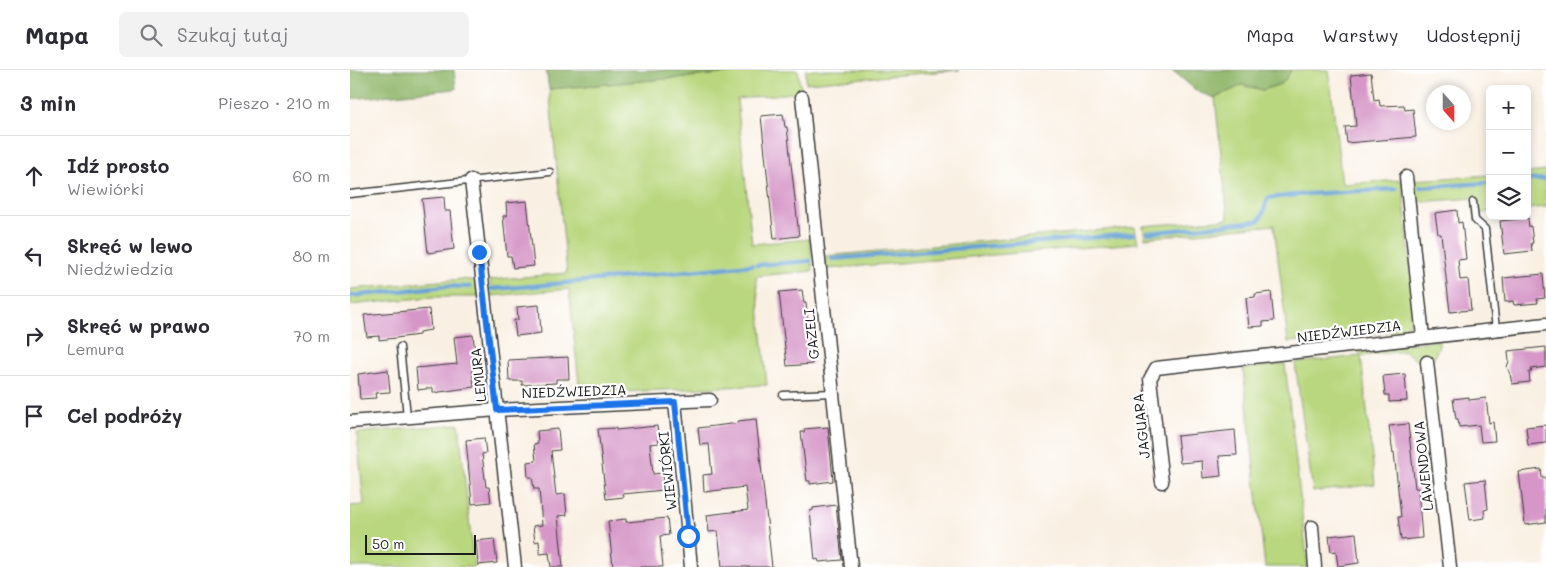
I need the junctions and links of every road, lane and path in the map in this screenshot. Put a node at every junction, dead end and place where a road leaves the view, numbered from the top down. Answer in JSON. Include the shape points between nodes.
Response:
{"nodes":[{"id":1,"x":802,"y":98,"type":"dead end"},
{"id":2,"x":550,"y":172,"type":"dead end"},
{"id":3,"x":1406,"y":177,"type":"dead end"},
{"id":4,"x":471,"y":180,"type":"junction"},
{"id":5,"x":350,"y":194,"type":"edge"},
{"id":6,"x":1473,"y":202,"type":"dead end"},
{"id":7,"x":1546,"y":324,"type":"edge"},
{"id":8,"x":1496,"y":329,"type":"junction"},
{"id":9,"x":1423,"y":337,"type":"junction"},
{"id":10,"x":400,"y":346,"type":"dead end"},
{"id":11,"x":1426,"y":362,"type":"dead end"},
{"id":12,"x":1156,"y":368,"type":"joint"},
{"id":13,"x":832,"y":393,"type":"junction"},
{"id":14,"x":783,"y":396,"type":"dead end"},
{"id":15,"x":710,"y":400,"type":"dead end"},
{"id":16,"x":675,"y":402,"type":"junction"},
{"id":17,"x":497,"y":410,"type":"junction"},
{"id":18,"x":407,"y":416,"type":"junction"},
{"id":19,"x":350,"y":422,"type":"edge"},
{"id":20,"x":1162,"y":482,"type":"dead end"},
{"id":21,"x":1312,"y":526,"type":"dead end"},
{"id":22,"x":514,"y":567,"type":"edge"},
{"id":23,"x":691,"y":567,"type":"edge"},
{"id":24,"x":851,"y":567,"type":"edge"},
{"id":25,"x":1315,"y":567,"type":"edge"},
{"id":26,"x":1450,"y":567,"type":"edge"}],
"edges":[{"from":1,"to":13,"type":"street","name":"GAZELI"},
{"from":2,"to":4,"type":"lane"},
{"from":3,"to":9,"type":"street"},
{"from":4,"to":5,"type":"lane"},
{"from":4,"to":17,"type":"street","name":"LEMURA"},
{"from":6,"to":8,"type":"lane","via":[[1475,220],[1485,229]]},
{"from":7,"to":8,"type":"street","name":"NIEDŹWIEDZIA"},
{"from":8,"to":9,"type":"street","name":"NIEDŹWIEDZIA"},
{"from":9,"to":12,"type":"street","name":"NIEDŹWIEDZIA"},
{"from":10,"to":18,"type":"lane"},
{"from":11,"to":26,"type":"street","name":"LAWENDOWA"},
{"from":12,"to":20,"type":"street","name":"JAGUARA","via":[[1150,379]]},
{"from":13,"to":14,"type":"lane"},
{"from":13,"to":24,"type":"street","name":"GAZELI"},
{"from":15,"to":16,"type":"street","name":"NIEDŹWIEDZIA"},
{"from":16,"to":17,"type":"street","name":"NIEDŹWIEDZIA"},
{"from":16,"to":23,"type":"street","name":"WIEWIÓRKI"},
{"from":17,"to":18,"type":"street","name":"NIEDŹWIEDZIA"},
{"from":17,"to":22,"type":"street","name":"LEMURA"},
{"from":18,"to":19,"type":"street","name":"NIEDŹWIEDZIA"},
{"from":21,"to":25,"type":"street"}]}
